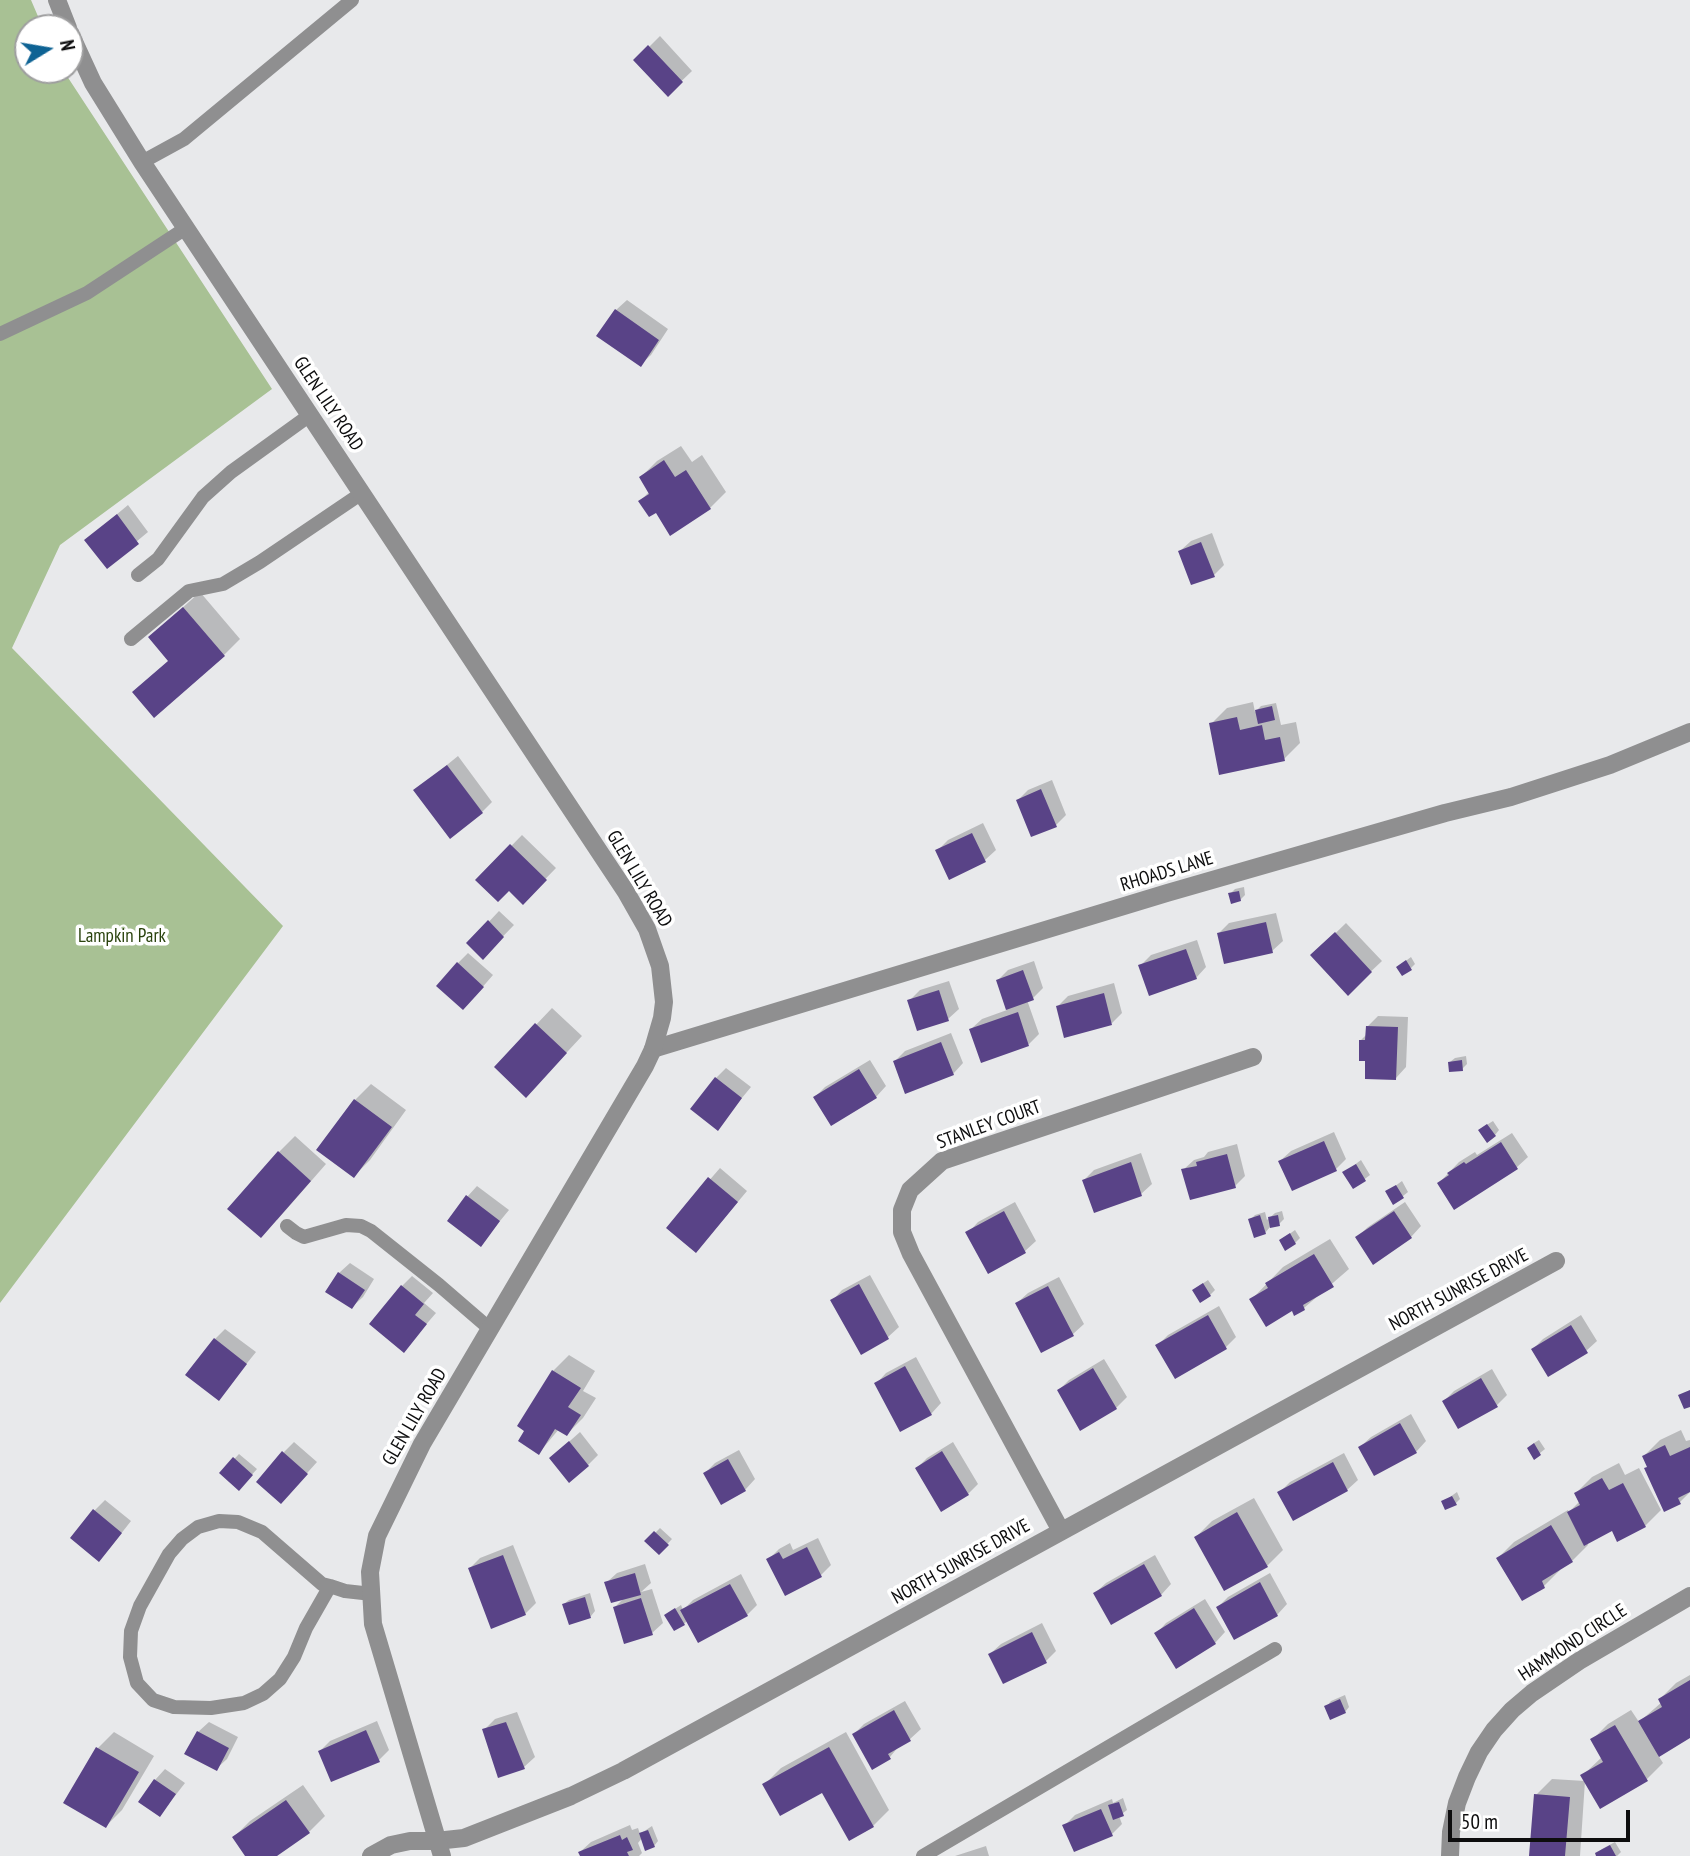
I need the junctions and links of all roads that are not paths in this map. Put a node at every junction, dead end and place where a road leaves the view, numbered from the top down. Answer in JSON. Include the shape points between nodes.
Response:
{"nodes":[{"id":1,"x":352,"y":0,"type":"edge"},
{"id":2,"x":84,"y":63,"type":"edge"},
{"id":3,"x":142,"y":163,"type":"junction"},
{"id":4,"x":186,"y":228,"type":"junction"},
{"id":5,"x":0,"y":334,"type":"edge"},
{"id":6,"x":310,"y":415,"type":"junction"},
{"id":7,"x":362,"y":493,"type":"junction"},
{"id":8,"x":138,"y":575,"type":"dead end"},
{"id":9,"x":131,"y":639,"type":"dead end"},
{"id":10,"x":1690,"y":732,"type":"edge"},
{"id":11,"x":653,"y":1049,"type":"junction"},
{"id":12,"x":1253,"y":1057,"type":"dead end"},
{"id":13,"x":287,"y":1226,"type":"dead end"},
{"id":14,"x":1556,"y":1261,"type":"dead end"},
{"id":15,"x":490,"y":1329,"type":"junction"},
{"id":16,"x":1061,"y":1531,"type":"junction"},
{"id":17,"x":330,"y":1586,"type":"junction"},
{"id":18,"x":372,"y":1594,"type":"junction"},
{"id":19,"x":1690,"y":1596,"type":"edge"},
{"id":20,"x":1275,"y":1649,"type":"dead end"},
{"id":21,"x":439,"y":1849,"type":"edge"},
{"id":22,"x":371,"y":1856,"type":"edge"},
{"id":23,"x":923,"y":1856,"type":"edge"},
{"id":24,"x":1450,"y":1856,"type":"edge"}],
"edges":[{"from":1,"to":3,"type":"lane","via":[[184,139]]},
{"from":2,"to":3,"type":"street","name":"GLEN LILY ROAD"},
{"from":3,"to":4,"type":"street","name":"GLEN LILY ROAD"},
{"from":4,"to":5,"type":"lane","via":[[87,293]]},
{"from":4,"to":6,"type":"street","name":"GLEN LILY ROAD"},
{"from":6,"to":7,"type":"street","name":"GLEN LILY ROAD"},
{"from":6,"to":8,"type":"lane","via":[[203,497],[158,559]]},
{"from":7,"to":9,"type":"lane","via":[[223,584],[189,591]]},
{"from":7,"to":11,"type":"street","name":"GLEN LILY ROAD","via":[[647,929],[660,966],[664,1002]]},
{"from":10,"to":11,"type":"street","name":"RHOADS LANE","via":[[1610,765],[1511,797],[1193,886]]},
{"from":11,"to":15,"type":"street","name":"GLEN LILY ROAD"},
{"from":12,"to":16,"type":"street","name":"STANLEY COURT","via":[[942,1161],[910,1190],[902,1210],[902,1232],[911,1254]]},
{"from":13,"to":15,"type":"lane","via":[[304,1237],[346,1225],[371,1231]]},
{"from":14,"to":16,"type":"street","name":"NORTH SUNRISE DRIVE"},
{"from":15,"to":18,"type":"street","name":"GLEN LILY ROAD","via":[[422,1444],[377,1536],[370,1572]]},
{"from":16,"to":21,"type":"street","name":"NORTH SUNRISE DRIVE","via":[[623,1770]]},
{"from":17,"to":17,"type":"lane","via":[[262,1532],[238,1522],[198,1527],[169,1554],[140,1606],[131,1630],[130,1657],[137,1683],[153,1700],[174,1707],[211,1708],[244,1703],[263,1694],[287,1668]]},
{"from":17,"to":18,"type":"lane"},
{"from":18,"to":21,"type":"street","name":"GLEN LILY ROAD","via":[[373,1624]]},
{"from":19,"to":24,"type":"street","name":"HAMMOND CIRCLE","via":[[1578,1661],[1512,1710],[1479,1752],[1467,1777],[1453,1822]]},
{"from":20,"to":23,"type":"lane"},
{"from":21,"to":22,"type":"street","name":"NORTH SUNRISE DRIVE","via":[[410,1841]]}]}
